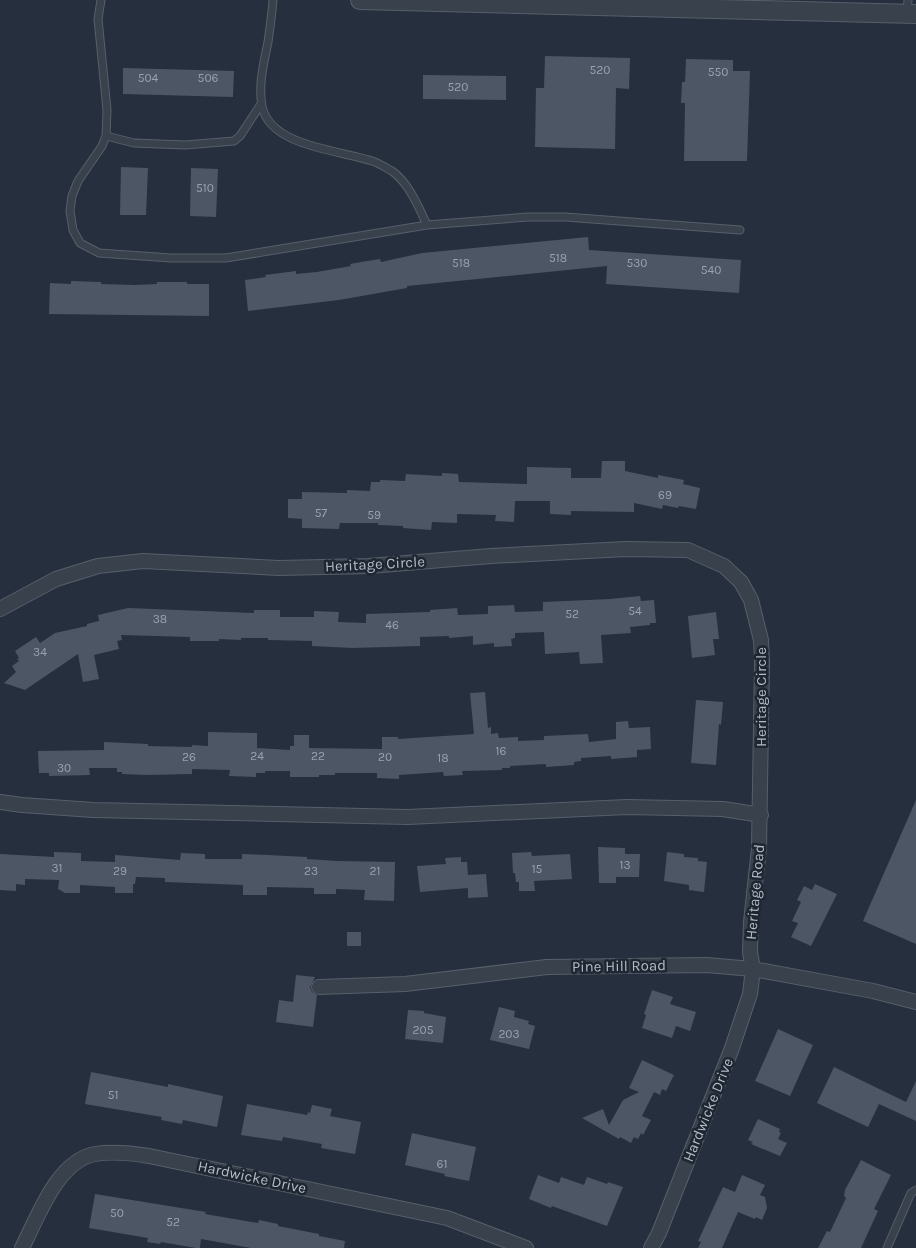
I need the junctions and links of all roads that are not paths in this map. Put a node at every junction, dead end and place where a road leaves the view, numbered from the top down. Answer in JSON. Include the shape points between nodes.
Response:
{"nodes":[{"id":1,"x":101,"y":0,"type":"edge"},
{"id":2,"x":273,"y":0,"type":"edge"},
{"id":3,"x":360,"y":0,"type":"edge"},
{"id":4,"x":688,"y":4,"type":"edge"},
{"id":5,"x":910,"y":9,"type":"edge"},
{"id":6,"x":261,"y":104,"type":"junction"},
{"id":7,"x":106,"y":136,"type":"junction"},
{"id":8,"x":427,"y":225,"type":"junction"},
{"id":9,"x":740,"y":230,"type":"dead end"},
{"id":10,"x":0,"y":609,"type":"edge"},
{"id":11,"x":0,"y":802,"type":"edge"},
{"id":12,"x":761,"y":815,"type":"junction"},
{"id":13,"x":752,"y":970,"type":"junction"},
{"id":14,"x":319,"y":987,"type":"dead end"},
{"id":15,"x":916,"y":1002,"type":"edge"},
{"id":16,"x":916,"y":1190,"type":"edge"},
{"id":17,"x":22,"y":1248,"type":"edge"},
{"id":18,"x":526,"y":1248,"type":"edge"},
{"id":19,"x":651,"y":1248,"type":"edge"},
{"id":20,"x":887,"y":1248,"type":"edge"}],
"edges":[{"from":1,"to":7,"type":"lane","via":[[98,19],[108,110]]},
{"from":2,"to":6,"type":"lane","via":[[261,80]]},
{"from":3,"to":4,"type":"street"},
{"from":4,"to":5,"type":"street"},
{"from":6,"to":7,"type":"lane","via":[[234,140],[185,145],[134,143]]},
{"from":6,"to":8,"type":"lane","via":[[264,117],[273,127],[298,141],[373,161],[392,172],[400,178],[418,205]]},
{"from":7,"to":8,"type":"lane","via":[[78,181],[70,211],[73,230],[80,243],[99,253],[226,258]]},
{"from":8,"to":9,"type":"lane","via":[[565,217]]},
{"from":10,"to":12,"type":"street","name":"Heritage Circle","via":[[56,579],[98,566],[143,561],[278,568],[369,566],[616,550],[688,550],[724,566],[741,582],[751,600],[762,662]]},
{"from":11,"to":12,"type":"street","via":[[93,810],[408,817],[627,807],[723,809]]},
{"from":12,"to":13,"type":"street","name":"Heritage Road","via":[[751,922]]},
{"from":13,"to":14,"type":"street","name":"Pine Hill Road","via":[[706,965],[546,967],[405,984]]},
{"from":13,"to":15,"type":"street","name":"Pine Hill Road","via":[[873,991]]},
{"from":13,"to":19,"type":"street","name":"Hardwicke Drive","via":[[750,994],[732,1048]]},
{"from":16,"to":20,"type":"lane","via":[[911,1193]]},
{"from":17,"to":18,"type":"street","name":"Hardwicke Drive","via":[[56,1182],[74,1162],[94,1154],[121,1152],[447,1218]]}]}
